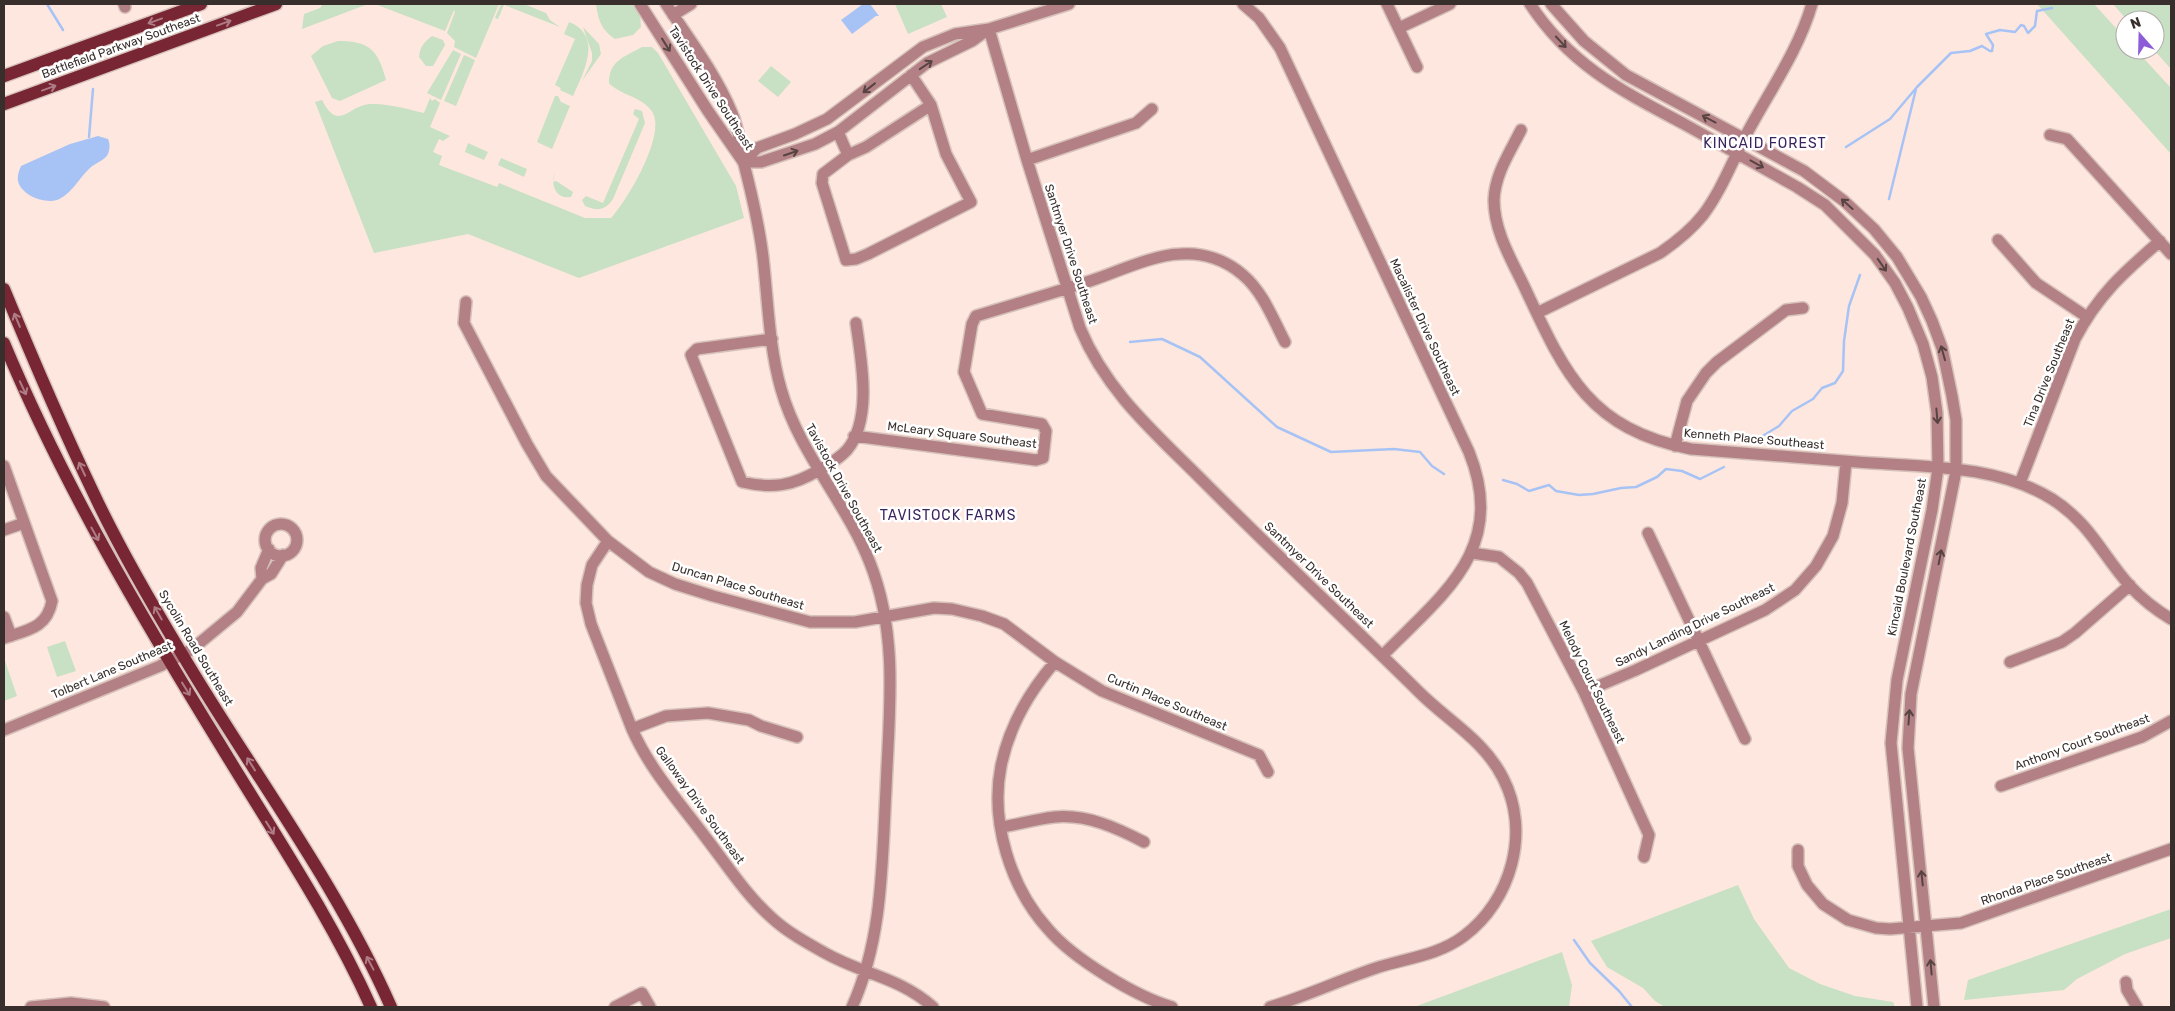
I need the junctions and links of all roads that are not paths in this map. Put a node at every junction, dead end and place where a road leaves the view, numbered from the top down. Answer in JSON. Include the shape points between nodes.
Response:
{"nodes":[{"id":1,"x":201,"y":4,"type":"edge"},
{"id":2,"x":640,"y":4,"type":"edge"},
{"id":3,"x":666,"y":4,"type":"edge"},
{"id":4,"x":691,"y":4,"type":"edge"},
{"id":5,"x":1069,"y":4,"type":"edge"},
{"id":6,"x":1243,"y":4,"type":"edge"},
{"id":7,"x":1388,"y":4,"type":"edge"},
{"id":8,"x":1530,"y":4,"type":"edge"},
{"id":9,"x":1551,"y":4,"type":"edge"},
{"id":10,"x":1812,"y":4,"type":"edge"},
{"id":11,"x":270,"y":5,"type":"edge"},
{"id":12,"x":1447,"y":5,"type":"edge"},
{"id":13,"x":673,"y":15,"type":"junction"},
{"id":14,"x":1399,"y":28,"type":"junction"},
{"id":15,"x":989,"y":29,"type":"junction"},
{"id":16,"x":1417,"y":66,"type":"dead end"},
{"id":17,"x":911,"y":75,"type":"junction"},
{"id":18,"x":4,"y":76,"type":"edge"},
{"id":19,"x":4,"y":104,"type":"edge"},
{"id":20,"x":931,"y":105,"type":"junction"},
{"id":21,"x":1152,"y":109,"type":"dead end"},
{"id":22,"x":1521,"y":130,"type":"dead end"},
{"id":23,"x":838,"y":132,"type":"junction"},
{"id":24,"x":2050,"y":136,"type":"dead end"},
{"id":25,"x":1745,"y":138,"type":"junction"},
{"id":26,"x":1738,"y":154,"type":"junction"},
{"id":27,"x":848,"y":155,"type":"junction"},
{"id":28,"x":1027,"y":160,"type":"junction"},
{"id":29,"x":744,"y":162,"type":"junction"},
{"id":30,"x":1998,"y":240,"type":"dead end"},
{"id":31,"x":2160,"y":241,"type":"junction"},
{"id":32,"x":2171,"y":254,"type":"edge"},
{"id":33,"x":4,"y":289,"type":"edge"},
{"id":34,"x":1067,"y":289,"type":"junction"},
{"id":35,"x":466,"y":302,"type":"dead end"},
{"id":36,"x":1803,"y":308,"type":"dead end"},
{"id":37,"x":1537,"y":313,"type":"junction"},
{"id":38,"x":2087,"y":317,"type":"junction"},
{"id":39,"x":856,"y":323,"type":"dead end"},
{"id":40,"x":772,"y":339,"type":"junction"},
{"id":41,"x":1285,"y":342,"type":"dead end"},
{"id":42,"x":4,"y":343,"type":"edge"},
{"id":43,"x":854,"y":436,"type":"junction"},
{"id":44,"x":1675,"y":446,"type":"junction"},
{"id":45,"x":1846,"y":462,"type":"junction"},
{"id":46,"x":4,"y":466,"type":"edge"},
{"id":47,"x":1938,"y":468,"type":"junction"},
{"id":48,"x":819,"y":470,"type":"junction"},
{"id":49,"x":1956,"y":471,"type":"junction"},
{"id":50,"x":2020,"y":483,"type":"junction"},
{"id":51,"x":24,"y":523,"type":"junction"},
{"id":52,"x":4,"y":530,"type":"edge"},
{"id":53,"x":1648,"y":533,"type":"dead end"},
{"id":54,"x":608,"y":541,"type":"junction"},
{"id":55,"x":269,"y":549,"type":"junction"},
{"id":56,"x":1472,"y":553,"type":"junction"},
{"id":57,"x":283,"y":555,"type":"junction"},
{"id":58,"x":262,"y":579,"type":"junction"},
{"id":59,"x":2130,"y":586,"type":"junction"},
{"id":60,"x":4,"y":616,"type":"edge"},
{"id":61,"x":885,"y":618,"type":"junction"},
{"id":62,"x":2171,"y":619,"type":"edge"},
{"id":63,"x":7,"y":637,"type":"edge"},
{"id":64,"x":1699,"y":641,"type":"junction"},
{"id":65,"x":182,"y":655,"type":"junction"},
{"id":66,"x":1382,"y":656,"type":"junction"},
{"id":67,"x":169,"y":662,"type":"junction"},
{"id":68,"x":1055,"y":662,"type":"junction"},
{"id":69,"x":2010,"y":662,"type":"dead end"},
{"id":70,"x":1584,"y":692,"type":"junction"},
{"id":71,"x":2171,"y":721,"type":"edge"},
{"id":72,"x":632,"y":728,"type":"junction"},
{"id":73,"x":4,"y":730,"type":"edge"},
{"id":74,"x":797,"y":737,"type":"dead end"},
{"id":75,"x":1745,"y":739,"type":"dead end"},
{"id":76,"x":1268,"y":772,"type":"dead end"},
{"id":77,"x":2001,"y":786,"type":"dead end"},
{"id":78,"x":1002,"y":827,"type":"junction"},
{"id":79,"x":1144,"y":842,"type":"dead end"},
{"id":80,"x":2171,"y":849,"type":"edge"},
{"id":81,"x":1798,"y":850,"type":"dead end"},
{"id":82,"x":1644,"y":857,"type":"dead end"},
{"id":83,"x":1927,"y":927,"type":"junction"},
{"id":84,"x":1910,"y":928,"type":"junction"},
{"id":85,"x":866,"y":971,"type":"junction"},
{"id":86,"x":2126,"y":982,"type":"dead end"},
{"id":87,"x":31,"y":1007,"type":"edge"},
{"id":88,"x":104,"y":1007,"type":"edge"},
{"id":89,"x":371,"y":1007,"type":"edge"},
{"id":90,"x":391,"y":1007,"type":"edge"},
{"id":91,"x":615,"y":1007,"type":"edge"},
{"id":92,"x":650,"y":1007,"type":"edge"},
{"id":93,"x":852,"y":1007,"type":"edge"},
{"id":94,"x":933,"y":1007,"type":"edge"},
{"id":95,"x":1172,"y":1007,"type":"edge"},
{"id":96,"x":1270,"y":1007,"type":"edge"},
{"id":97,"x":1917,"y":1007,"type":"edge"},
{"id":98,"x":1934,"y":1007,"type":"edge"},
{"id":99,"x":2137,"y":1007,"type":"edge"}],
"edges":[{"from":1,"to":18,"type":"main road","name":"Battlefield Parkway Southeast","one_way":true},
{"from":2,"to":29,"type":"street","name":"Tavistock Drive Southeast","one_way":true,"via":[[708,112]]},
{"from":3,"to":13,"type":"street","name":"Tavistock Drive Southeast"},
{"from":4,"to":13,"type":"street"},
{"from":5,"to":15,"type":"street"},
{"from":6,"to":56,"type":"street","name":"Macalister Drive Southeast","via":[[1259,18],[1280,48],[1469,452],[1480,498],[1479,530]]},
{"from":7,"to":14,"type":"street"},
{"from":8,"to":26,"type":"street","name":"Kincaid Boulevard Southeast","one_way":true,"via":[[1560,42],[1613,86]]},
{"from":25,"to":9,"type":"street","one_way":true,"via":[[1618,69],[1584,41]]},
{"from":10,"to":25,"type":"street","via":[[1798,43]]},
{"from":19,"to":11,"type":"main road","name":"Battlefield Parkway Southeast","one_way":true},
{"from":12,"to":14,"type":"street"},
{"from":13,"to":29,"type":"street","name":"Tavistock Drive Southeast","via":[[732,112]]},
{"from":14,"to":16,"type":"street"},
{"from":17,"to":15,"type":"street","one_way":true},
{"from":15,"to":28,"type":"street","name":"Santmyer Drive Southeast"},
{"from":15,"to":29,"type":"street","one_way":true,"via":[[955,34],[923,47],[827,119],[757,148]]},
{"from":17,"to":20,"type":"street"},
{"from":17,"to":23,"type":"street"},
{"from":20,"to":27,"type":"street","via":[[866,148]]},
{"from":20,"to":27,"type":"street","via":[[946,154],[971,202],[868,254],[846,260],[821,179],[826,170]]},
{"from":21,"to":28,"type":"street","via":[[1136,123]]},
{"from":22,"to":37,"type":"street","name":"Kenneth Place Southeast","via":[[1496,179],[1495,213],[1501,237]]},
{"from":23,"to":27,"type":"street"},
{"from":29,"to":23,"type":"street","one_way":true,"via":[[761,162],[815,144]]},
{"from":24,"to":31,"type":"street","via":[[2067,139]]},
{"from":25,"to":26,"type":"street"},
{"from":49,"to":25,"type":"street","one_way":true,"via":[[1956,420],[1948,371],[1932,320],[1911,279],[1879,235],[1844,200],[1804,171]]},
{"from":26,"to":37,"type":"street","via":[[1713,200],[1676,242],[1644,263]]},
{"from":26,"to":47,"type":"street","name":"Kincaid Boulevard Southeast","one_way":true,"via":[[1825,205],[1875,255],[1895,283],[1923,344],[1932,376],[1937,413]]},
{"from":28,"to":34,"type":"street","name":"Santmyer Drive Southeast"},
{"from":29,"to":40,"type":"street","name":"Tavistock Drive Southeast","via":[[757,215]]},
{"from":30,"to":38,"type":"street","via":[[2036,283]]},
{"from":31,"to":32,"type":"street"},
{"from":31,"to":38,"type":"street","name":"Tina Drive Southeast","via":[[2110,286]]},
{"from":65,"to":33,"type":"main road","name":"Sycolin Road Southeast","one_way":true,"via":[[93,493]]},
{"from":34,"to":41,"type":"street","via":[[1166,255],[1208,256],[1234,268],[1254,285]]},
{"from":34,"to":43,"type":"street","name":"McLeary Square Southeast","via":[[976,316],[964,372],[982,414],[1042,424],[1046,431],[1043,458],[1036,460]]},
{"from":34,"to":66,"type":"street","name":"Santmyer Drive Southeast","via":[[1088,349],[1121,397]]},
{"from":35,"to":54,"type":"street","name":"Duncan Place Southeast","via":[[464,323],[546,476]]},
{"from":36,"to":44,"type":"street","via":[[1786,310],[1717,362],[1687,401]]},
{"from":37,"to":44,"type":"street","name":"Kenneth Place Southeast","via":[[1564,368],[1591,400],[1623,425]]},
{"from":38,"to":50,"type":"street","name":"Tina Drive Southeast","via":[[2075,339]]},
{"from":39,"to":43,"type":"street","via":[[862,411]]},
{"from":40,"to":48,"type":"street","name":"Tavistock Drive Southeast","via":[[788,412]]},
{"from":40,"to":48,"type":"street","via":[[697,349],[691,355],[742,482],[788,485]]},
{"from":42,"to":67,"type":"main road","one_way":true,"via":[[78,503]]},
{"from":43,"to":48,"type":"street","via":[[848,449]]},
{"from":44,"to":45,"type":"street","name":"Kenneth Place Southeast"},
{"from":45,"to":47,"type":"street","name":"Kenneth Place Southeast"},
{"from":45,"to":64,"type":"street","name":"Sandy Landing Drive Southeast","via":[[1836,528],[1825,552],[1807,578],[1780,601]]},
{"from":46,"to":51,"type":"street"},
{"from":47,"to":49,"type":"street","name":"Kenneth Place Southeast"},
{"from":47,"to":84,"type":"street","name":"Kincaid Boulevard Southeast","via":[[1897,680],[1891,743]]},
{"from":48,"to":61,"type":"street","name":"Tavistock Drive Southeast","via":[[860,540],[876,580]]},
{"from":49,"to":50,"type":"street","name":"Kenneth Place Southeast","via":[[1986,474]]},
{"from":83,"to":49,"type":"street","one_way":true,"via":[[1910,773],[1908,721]]},
{"from":50,"to":59,"type":"street","name":"Kenneth Place Southeast","via":[[2053,500],[2079,520]]},
{"from":51,"to":52,"type":"street"},
{"from":51,"to":63,"type":"street","via":[[52,601],[44,622]]},
{"from":53,"to":64,"type":"street"},
{"from":54,"to":61,"type":"street","name":"Duncan Place Southeast","via":[[649,572],[675,584],[790,617],[840,624]]},
{"from":54,"to":72,"type":"street","name":"Galloway Drive Southeast","via":[[592,565],[586,603],[591,624]]},
{"from":55,"to":57,"type":"street"},
{"from":55,"to":57,"type":"street","via":[[265,539],[270,529],[280,524],[288,525],[295,532],[297,542],[291,552]]},
{"from":55,"to":58,"type":"street","name":"Tolbert Lane Southeast","via":[[261,568]]},
{"from":56,"to":66,"type":"street","name":"Macalister Drive Southeast","via":[[1454,581]]},
{"from":56,"to":70,"type":"street","name":"Melody Court Southeast","via":[[1499,557],[1519,573]]},
{"from":57,"to":58,"type":"street","name":"Tolbert Lane Southeast","via":[[271,574]]},
{"from":58,"to":65,"type":"street","name":"Tolbert Lane Southeast","via":[[228,621]]},
{"from":59,"to":62,"type":"street","name":"Kenneth Place Southeast"},
{"from":59,"to":69,"type":"street","via":[[2062,642]]},
{"from":60,"to":63,"type":"street"},
{"from":61,"to":68,"type":"street","name":"Curtin Place Southeast","via":[[934,608],[971,613],[1004,624]]},
{"from":61,"to":85,"type":"street","name":"Tavistock Drive Southeast","via":[[891,678],[881,879],[878,917]]},
{"from":64,"to":70,"type":"street","name":"Sandy Landing Drive Southeast"},
{"from":64,"to":75,"type":"street"},
{"from":65,"to":67,"type":"street","name":"Tolbert Lane Southeast"},
{"from":90,"to":65,"type":"main road","name":"Sycolin Road Southeast","one_way":true,"via":[[315,866]]},
{"from":66,"to":96,"type":"street","name":"Santmyer Drive Southeast","via":[[1424,698],[1471,735],[1494,762],[1508,787],[1514,815],[1515,847],[1511,870],[1489,912],[1471,931],[1452,944]]},
{"from":67,"to":73,"type":"street","name":"Tolbert Lane Southeast"},
{"from":67,"to":89,"type":"main road","one_way":true,"via":[[326,919]]},
{"from":68,"to":76,"type":"street","name":"Curtin Place Southeast","via":[[1102,691],[1259,755]]},
{"from":68,"to":78,"type":"street","via":[[1036,684],[1022,708],[1006,749],[998,801]]},
{"from":70,"to":82,"type":"street","name":"Melody Court Southeast","via":[[1649,835]]},
{"from":71,"to":77,"type":"street","name":"Anthony Court Southeast","via":[[2142,737]]},
{"from":72,"to":74,"type":"street","via":[[666,716],[708,713],[749,720]]},
{"from":72,"to":85,"type":"street","name":"Galloway Drive Southeast","via":[[654,770],[744,889],[771,918],[828,955]]},
{"from":78,"to":79,"type":"street","via":[[1073,817],[1109,825]]},
{"from":78,"to":95,"type":"street","via":[[1006,852],[1016,880],[1048,930],[1068,949],[1112,979]]},
{"from":80,"to":83,"type":"street","name":"Rhonda Place Southeast","via":[[1972,920]]},
{"from":81,"to":84,"type":"street","name":"Rhonda Place Southeast","via":[[1798,866],[1807,885],[1835,913],[1876,928]]},
{"from":83,"to":84,"type":"street","name":"Rhonda Place Southeast"},
{"from":98,"to":83,"type":"street","one_way":true},
{"from":84,"to":97,"type":"street","name":"Kincaid Boulevard Southeast"},
{"from":85,"to":93,"type":"street","name":"Tavistock Drive Southeast"},
{"from":85,"to":94,"type":"street","name":"Galloway Drive Southeast","via":[[911,990]]},
{"from":86,"to":99,"type":"street"},
{"from":87,"to":88,"type":"street","via":[[71,1003]]},
{"from":91,"to":92,"type":"street","via":[[642,993]]}]}
